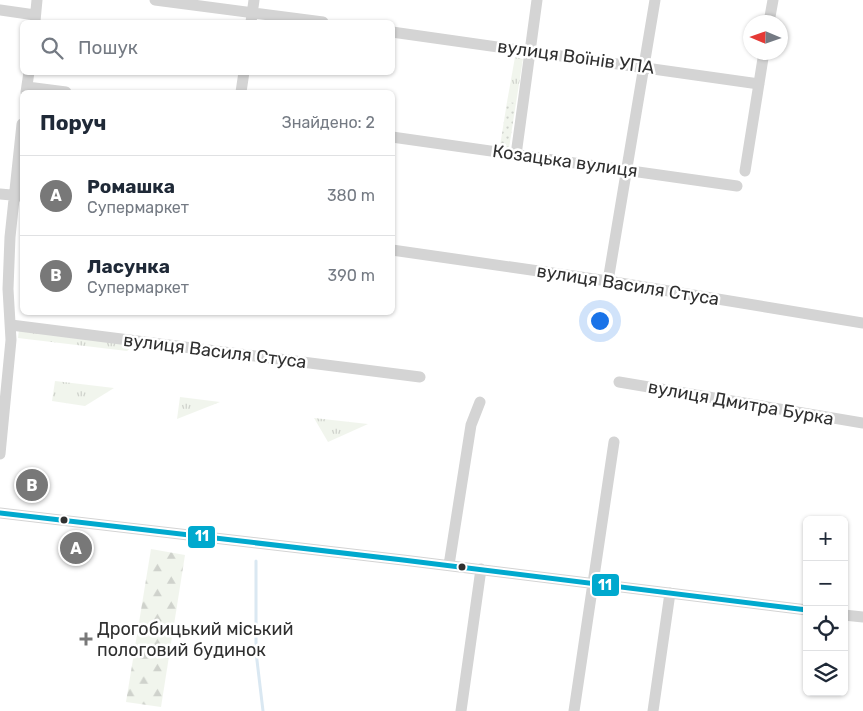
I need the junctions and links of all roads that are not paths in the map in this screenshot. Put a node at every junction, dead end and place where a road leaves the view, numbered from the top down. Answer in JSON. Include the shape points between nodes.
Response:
{"nodes":[{"id":1,"x":37,"y":0,"type":"edge"},
{"id":2,"x":155,"y":0,"type":"edge"},
{"id":3,"x":254,"y":0,"type":"edge"},
{"id":4,"x":537,"y":0,"type":"edge"},
{"id":5,"x":655,"y":0,"type":"edge"},
{"id":6,"x":773,"y":0,"type":"edge"},
{"id":7,"x":0,"y":10,"type":"edge"},
{"id":8,"x":770,"y":15,"type":"edge"},
{"id":9,"x":252,"y":18,"type":"edge"},
{"id":10,"x":35,"y":19,"type":"edge"},
{"id":11,"x":288,"y":20,"type":"edge"},
{"id":12,"x":395,"y":32,"type":"edge"},
{"id":13,"x":530,"y":51,"type":"junction"},
{"id":14,"x":763,"y":60,"type":"edge"},
{"id":15,"x":645,"y":67,"type":"junction"},
{"id":16,"x":29,"y":75,"type":"edge"},
{"id":17,"x":244,"y":75,"type":"edge"},
{"id":18,"x":759,"y":84,"type":"junction"},
{"id":19,"x":27,"y":90,"type":"edge"},
{"id":20,"x":241,"y":90,"type":"edge"},
{"id":21,"x":395,"y":137,"type":"edge"},
{"id":22,"x":516,"y":155,"type":"junction"},
{"id":23,"x":20,"y":160,"type":"edge"},
{"id":24,"x":626,"y":170,"type":"junction"},
{"id":25,"x":745,"y":171,"type":"dead end"},
{"id":26,"x":737,"y":186,"type":"dead end"},
{"id":27,"x":0,"y":194,"type":"edge"},
{"id":28,"x":18,"y":196,"type":"edge"},
{"id":29,"x":395,"y":250,"type":"edge"},
{"id":30,"x":608,"y":281,"type":"junction"},
{"id":31,"x":863,"y":323,"type":"edge"},
{"id":32,"x":11,"y":324,"type":"junction"},
{"id":33,"x":420,"y":377,"type":"dead end"},
{"id":34,"x":620,"y":382,"type":"dead end"},
{"id":35,"x":480,"y":402,"type":"dead end"},
{"id":36,"x":863,"y":423,"type":"edge"},
{"id":37,"x":614,"y":442,"type":"dead end"},
{"id":38,"x":0,"y":454,"type":"edge"},
{"id":39,"x":0,"y":513,"type":"edge"},
{"id":40,"x":449,"y":566,"type":"junction"},
{"id":41,"x":481,"y":569,"type":"junction"},
{"id":42,"x":592,"y":584,"type":"junction"},
{"id":43,"x":670,"y":593,"type":"junction"},
{"id":44,"x":803,"y":610,"type":"edge"},
{"id":45,"x":848,"y":615,"type":"edge"},
{"id":46,"x":863,"y":617,"type":"edge"},
{"id":47,"x":461,"y":711,"type":"edge"},
{"id":48,"x":574,"y":711,"type":"edge"},
{"id":49,"x":653,"y":711,"type":"edge"}],
"edges":[{"from":1,"to":10,"type":"street"},
{"from":2,"to":9,"type":"street"},
{"from":3,"to":9,"type":"street"},
{"from":4,"to":13,"type":"street"},
{"from":5,"to":15,"type":"street"},
{"from":6,"to":8,"type":"street"},
{"from":7,"to":10,"type":"street"},
{"from":9,"to":11,"type":"street"},
{"from":12,"to":13,"type":"street","name":"вулиця Воїнів УПА"},
{"from":13,"to":15,"type":"street","name":"вулиця Воїнів УПА"},
{"from":13,"to":22,"type":"street"},
{"from":14,"to":18,"type":"street"},
{"from":15,"to":18,"type":"street","name":"вулиця Воїнів УПА"},
{"from":15,"to":24,"type":"street"},
{"from":16,"to":19,"type":"street"},
{"from":17,"to":20,"type":"street"},
{"from":18,"to":25,"type":"street"},
{"from":21,"to":22,"type":"street","name":"Козацька вулиця"},
{"from":22,"to":24,"type":"street","name":"Козацька вулиця"},
{"from":23,"to":28,"type":"street"},
{"from":24,"to":26,"type":"street","name":"Козацька вулиця"},
{"from":24,"to":30,"type":"street"},
{"from":27,"to":28,"type":"street"},
{"from":28,"to":32,"type":"street","via":[[8,289]]},
{"from":29,"to":30,"type":"street","name":"вулиця Василя Стуса"},
{"from":30,"to":31,"type":"street","name":"вулиця Василя Стуса"},
{"from":32,"to":33,"type":"street","name":"вулиця Василя Стуса"},
{"from":32,"to":38,"type":"street"},
{"from":34,"to":36,"type":"street","name":"вулиця Дмитра Бурка"},
{"from":35,"to":40,"type":"street","via":[[472,425]]},
{"from":37,"to":42,"type":"street"},
{"from":39,"to":40,"type":"street"},
{"from":40,"to":41,"type":"street"},
{"from":41,"to":42,"type":"street"},
{"from":41,"to":47,"type":"street"},
{"from":42,"to":43,"type":"street"},
{"from":42,"to":48,"type":"street"},
{"from":43,"to":44,"type":"street"},
{"from":43,"to":49,"type":"street"},
{"from":45,"to":46,"type":"street"}]}
